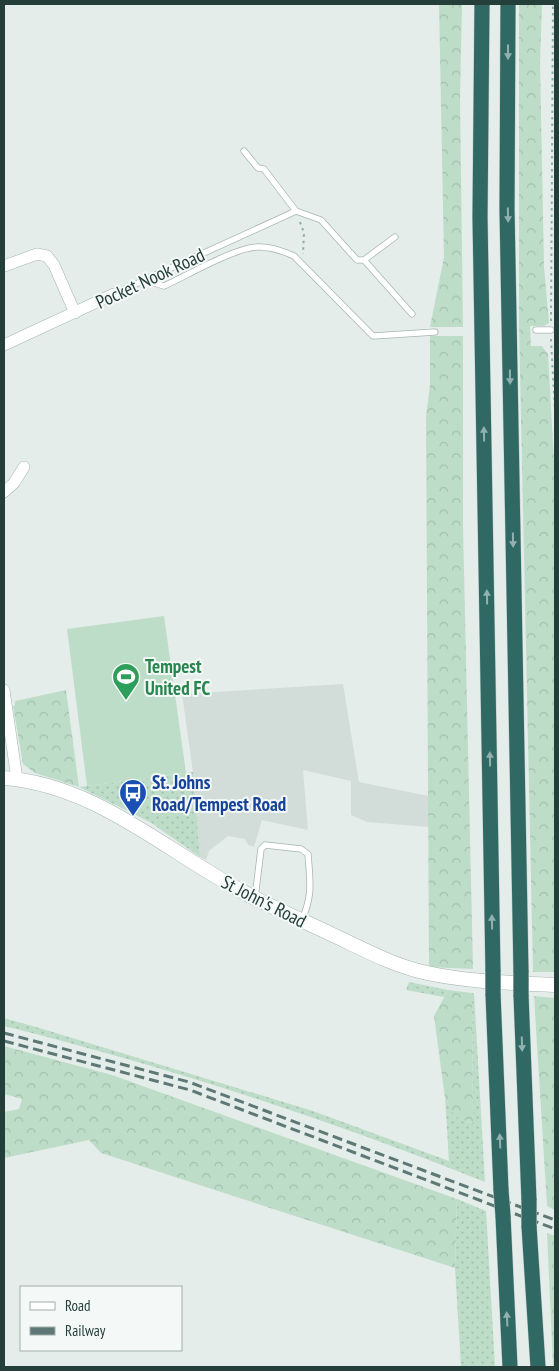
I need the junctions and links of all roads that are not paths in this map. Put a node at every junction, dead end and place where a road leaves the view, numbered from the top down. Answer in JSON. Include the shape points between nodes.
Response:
{"nodes":[{"id":1,"x":482,"y":4,"type":"edge"},
{"id":2,"x":508,"y":4,"type":"edge"},
{"id":3,"x":244,"y":151,"type":"dead end"},
{"id":4,"x":296,"y":211,"type":"junction"},
{"id":5,"x":395,"y":237,"type":"dead end"},
{"id":6,"x":364,"y":260,"type":"junction"},
{"id":7,"x":4,"y":266,"type":"edge"},
{"id":8,"x":144,"y":280,"type":"junction"},
{"id":9,"x":114,"y":294,"type":"joint"},
{"id":10,"x":75,"y":313,"type":"junction"},
{"id":11,"x":412,"y":314,"type":"dead end"},
{"id":12,"x":536,"y":330,"type":"dead end"},
{"id":13,"x":551,"y":330,"type":"road end"},
{"id":14,"x":435,"y":332,"type":"dead end"},
{"id":15,"x":4,"y":345,"type":"edge"},
{"id":16,"x":24,"y":466,"type":"dead end"},
{"id":17,"x":4,"y":492,"type":"edge"},
{"id":18,"x":4,"y":690,"type":"edge"},
{"id":19,"x":10,"y":778,"type":"edge"},
{"id":20,"x":255,"y":898,"type":"junction"},
{"id":21,"x":302,"y":920,"type":"junction"},
{"id":22,"x":555,"y":985,"type":"edge"},
{"id":23,"x":510,"y":1367,"type":"edge"},
{"id":24,"x":538,"y":1367,"type":"edge"}],
"edges":[{"from":23,"to":1,"type":"highway","one_way":true,"bridge":true,"via":[[493,970],[480,217]]},
{"from":2,"to":24,"type":"highway","one_way":true,"bridge":true,"via":[[508,229],[521,996],[529,1226]]},
{"from":3,"to":4,"type":"lane","via":[[258,168],[264,169]]},
{"from":4,"to":6,"type":"lane","via":[[321,220],[357,260]]},
{"from":4,"to":8,"type":"lane","name":"Pocket Nook Road"},
{"from":5,"to":6,"type":"lane"},
{"from":6,"to":11,"type":"lane"},
{"from":7,"to":10,"type":"street","via":[[37,254],[47,256]]},
{"from":8,"to":9,"type":"lane","name":"Pocket Nook Road"},
{"from":8,"to":14,"type":"lane","via":[[164,286],[240,251],[257,247],[278,249],[294,256],[373,336]]},
{"from":9,"to":10,"type":"street","name":"Pocket Nook Road"},
{"from":10,"to":15,"type":"street","name":"Pocket Nook Road"},
{"from":12,"to":13,"type":"lane"},
{"from":16,"to":17,"type":"street","via":[[14,484]]},
{"from":18,"to":19,"type":"street"},
{"from":19,"to":20,"type":"street","name":"St John's Road","via":[[66,793],[109,811]]},
{"from":20,"to":21,"type":"street","name":"St John's Road"},
{"from":20,"to":21,"type":"lane","via":[[261,849],[265,845],[301,849],[308,854],[311,891],[310,904]]},
{"from":21,"to":22,"type":"street","name":"St John's Road","via":[[387,960],[425,973]]}]}
